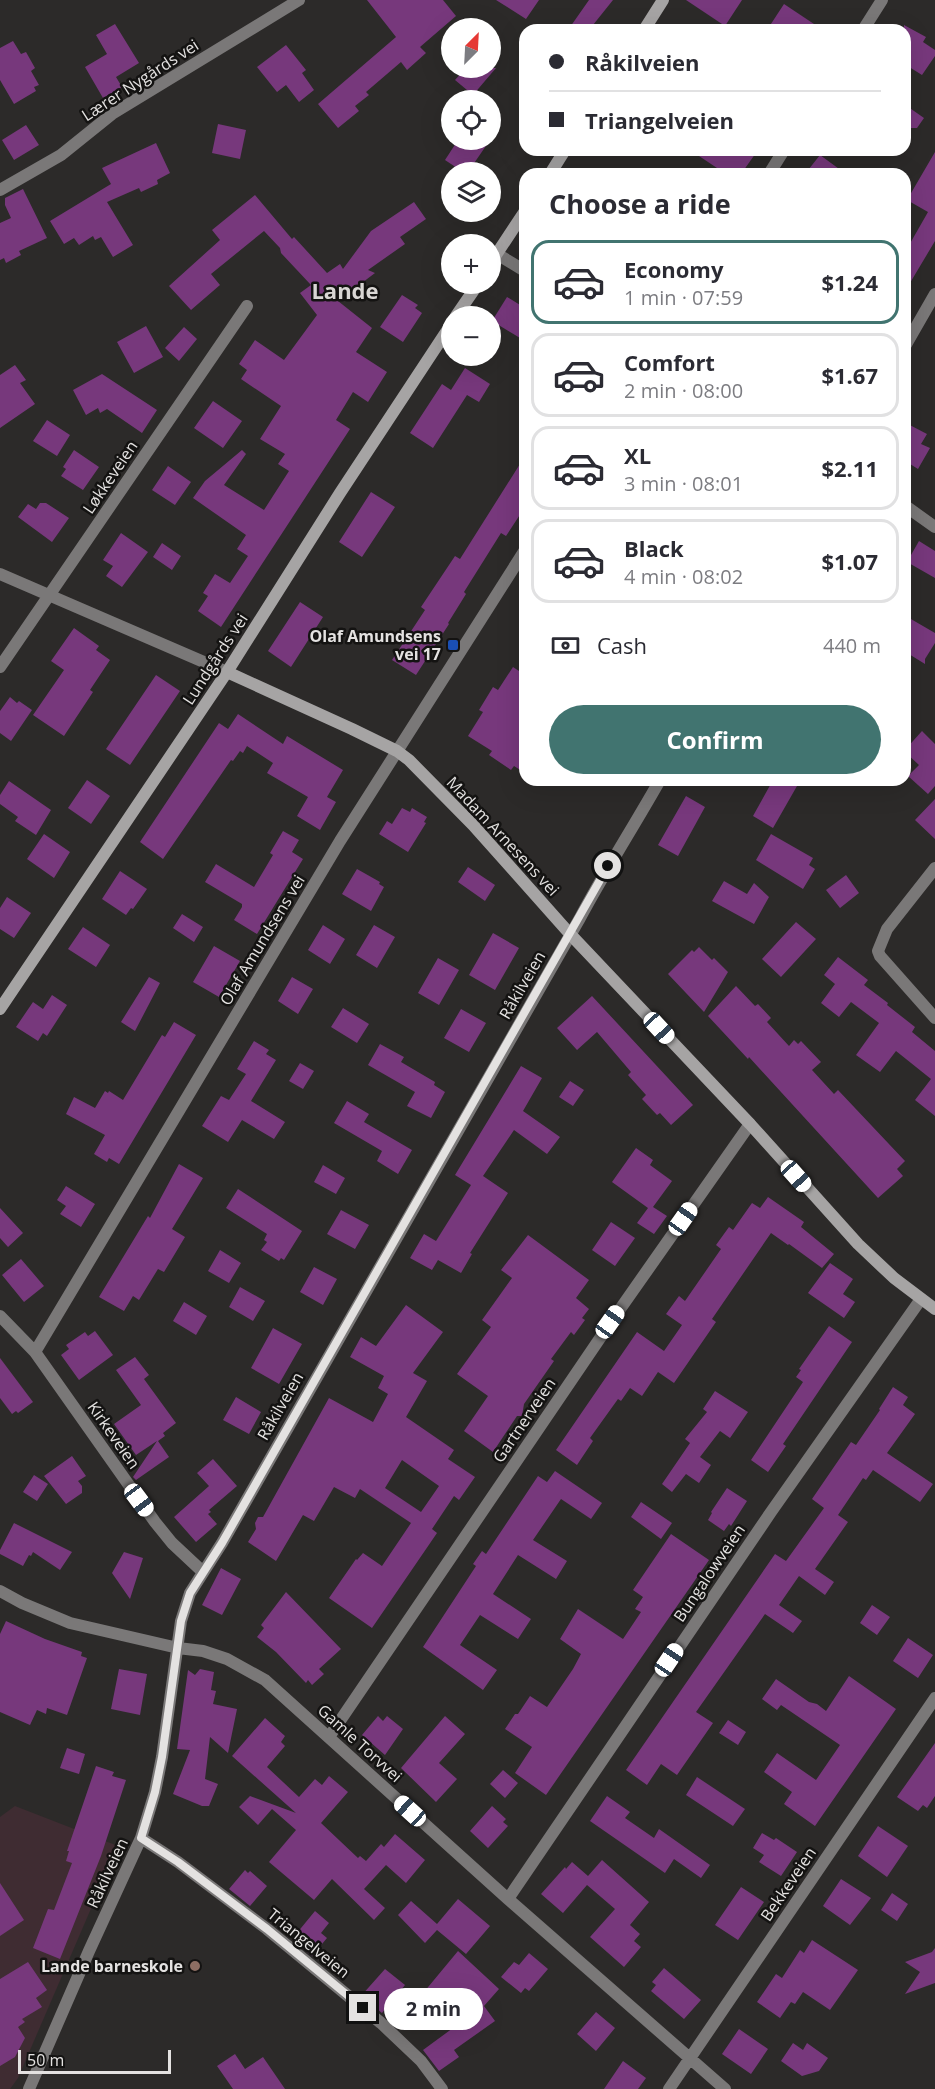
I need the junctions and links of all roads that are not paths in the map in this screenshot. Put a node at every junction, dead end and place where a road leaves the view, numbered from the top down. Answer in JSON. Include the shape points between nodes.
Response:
{"nodes":[{"id":1,"x":299,"y":0,"type":"edge"},
{"id":2,"x":663,"y":0,"type":"edge"},
{"id":3,"x":882,"y":0,"type":"edge"},
{"id":4,"x":648,"y":24,"type":"edge"},
{"id":5,"x":867,"y":24,"type":"edge"},
{"id":6,"x":0,"y":190,"type":"edge"},
{"id":7,"x":519,"y":221,"type":"edge"},
{"id":8,"x":501,"y":248,"type":"edge"},
{"id":9,"x":501,"y":262,"type":"edge"},
{"id":10,"x":519,"y":269,"type":"edge"},
{"id":11,"x":935,"y":294,"type":"edge"},
{"id":12,"x":247,"y":306,"type":"dead end"},
{"id":13,"x":911,"y":336,"type":"edge"},
{"id":14,"x":441,"y":339,"type":"edge"},
{"id":15,"x":911,"y":510,"type":"edge"},
{"id":16,"x":935,"y":527,"type":"edge"},
{"id":17,"x":519,"y":559,"type":"edge"},
{"id":18,"x":0,"y":574,"type":"edge"},
{"id":19,"x":49,"y":595,"type":"junction"},
{"id":20,"x":0,"y":667,"type":"edge"},
{"id":21,"x":227,"y":672,"type":"junction"},
{"id":22,"x":397,"y":752,"type":"junction"},
{"id":23,"x":656,"y":786,"type":"edge"},
{"id":24,"x":935,"y":868,"type":"edge"},
{"id":25,"x":570,"y":934,"type":"junction"},
{"id":26,"x":0,"y":1009,"type":"edge"},
{"id":27,"x":935,"y":1017,"type":"edge"},
{"id":28,"x":750,"y":1124,"type":"junction"},
{"id":29,"x":921,"y":1299,"type":"junction"},
{"id":30,"x":935,"y":1309,"type":"edge"},
{"id":31,"x":0,"y":1316,"type":"edge"},
{"id":32,"x":35,"y":1352,"type":"junction"},
{"id":33,"x":203,"y":1572,"type":"junction"},
{"id":34,"x":0,"y":1591,"type":"edge"},
{"id":35,"x":178,"y":1648,"type":"junction"},
{"id":36,"x":935,"y":1698,"type":"edge"},
{"id":37,"x":329,"y":1737,"type":"junction"},
{"id":38,"x":141,"y":1838,"type":"junction"},
{"id":39,"x":508,"y":1899,"type":"junction"},
{"id":40,"x":690,"y":2057,"type":"junction"},
{"id":41,"x":29,"y":2089,"type":"edge"},
{"id":42,"x":442,"y":2089,"type":"edge"},
{"id":43,"x":669,"y":2089,"type":"edge"},
{"id":44,"x":725,"y":2089,"type":"edge"}],
"edges":[{"from":1,"to":6,"type":"street","name":"Lærer Nygårds vei","via":[[112,114],[61,155]]},
{"from":2,"to":4,"type":"street"},
{"from":3,"to":5,"type":"street"},
{"from":7,"to":8,"type":"street"},
{"from":9,"to":10,"type":"street"},
{"from":11,"to":13,"type":"street"},
{"from":12,"to":19,"type":"street","name":"Løkkeveien"},
{"from":14,"to":21,"type":"street","name":"Lundgårds vei"},
{"from":15,"to":16,"type":"street"},
{"from":17,"to":22,"type":"street","name":"Olaf Amundsens vei"},
{"from":18,"to":19,"type":"street","name":"Madam Arnesens vei"},
{"from":19,"to":20,"type":"street","name":"Løkkeveien"},
{"from":19,"to":21,"type":"street","name":"Madam Arnesens vei"},
{"from":21,"to":22,"type":"street","name":"Madam Arnesens vei"},
{"from":21,"to":26,"type":"street","name":"Lundgårds vei"},
{"from":22,"to":25,"type":"street","name":"Madam Arnesens vei","via":[[473,825]]},
{"from":22,"to":32,"type":"street","name":"Olaf Amundsens vei"},
{"from":23,"to":25,"type":"street","name":"Råkilveien"},
{"from":24,"to":27,"type":"street","via":[[887,929],[878,951]]},
{"from":25,"to":28,"type":"street","name":"Madam Arnesens vei"},
{"from":25,"to":33,"type":"street","name":"Råkilveien"},
{"from":28,"to":29,"type":"street","name":"Madam Arnesens vei","via":[[858,1244]]},
{"from":28,"to":37,"type":"street","name":"Gartnerveien","via":[[610,1322]]},
{"from":29,"to":30,"type":"street","name":"Madam Arnesens vei"},
{"from":29,"to":39,"type":"street","name":"Bungalowveien"},
{"from":31,"to":32,"type":"street","name":"Kirkeveien"},
{"from":32,"to":33,"type":"street","name":"Kirkeveien","via":[[139,1500],[172,1543]]},
{"from":33,"to":35,"type":"street","name":"Råkilveien","via":[[187,1602]]},
{"from":34,"to":35,"type":"street","name":"Gamle Torvvei","via":[[70,1623]]},
{"from":35,"to":37,"type":"street","name":"Gamle Torvvei","via":[[203,1651],[249,1670]]},
{"from":35,"to":38,"type":"street","name":"Råkilveien","via":[[162,1757]]},
{"from":36,"to":40,"type":"street","name":"Bekkeveien"},
{"from":37,"to":39,"type":"street","name":"Gamle Torvvei"},
{"from":38,"to":41,"type":"street","name":"Råkilveien"},
{"from":38,"to":42,"type":"street","name":"Triangelveien","via":[[267,1929],[381,2023],[421,2061]]},
{"from":39,"to":40,"type":"street","name":"Gamle Torvvei"},
{"from":40,"to":43,"type":"street","name":"Bekkeveien"},
{"from":40,"to":44,"type":"street","name":"Gamle Torvvei"}]}
